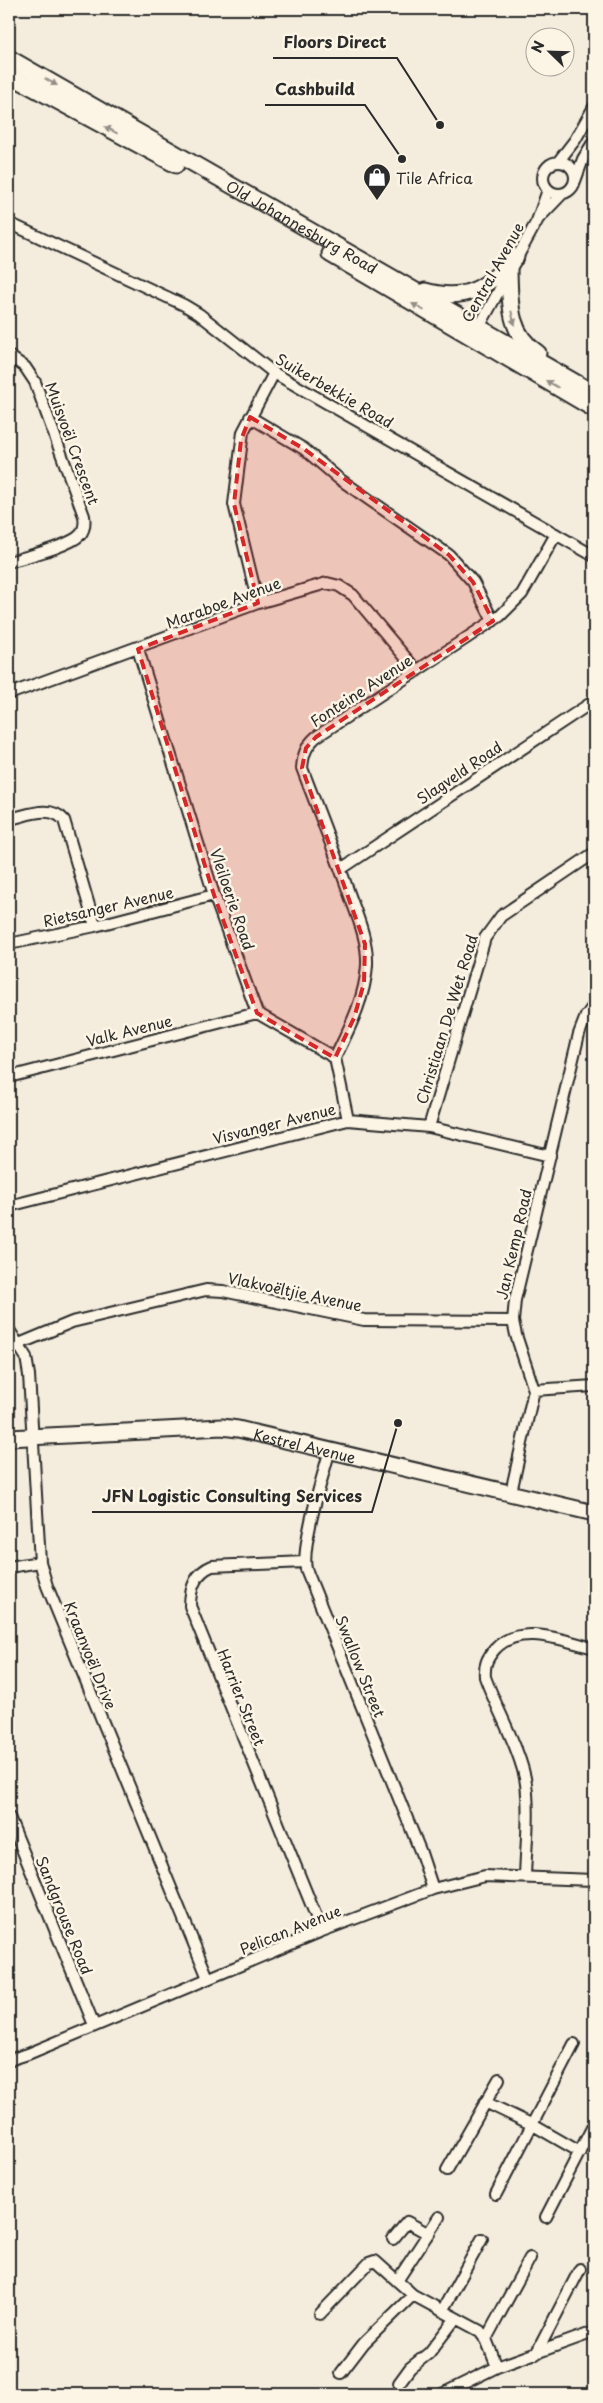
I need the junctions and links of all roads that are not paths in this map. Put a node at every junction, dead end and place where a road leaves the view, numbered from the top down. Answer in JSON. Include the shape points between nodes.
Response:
{"nodes":[{"id":1,"x":9,"y":58,"type":"edge"},
{"id":2,"x":9,"y":75,"type":"edge"},
{"id":3,"x":594,"y":107,"type":"edge"},
{"id":4,"x":594,"y":141,"type":"edge"},
{"id":5,"x":558,"y":162,"type":"junction"},
{"id":6,"x":575,"y":181,"type":"junction"},
{"id":7,"x":548,"y":190,"type":"junction"},
{"id":8,"x":562,"y":194,"type":"junction"},
{"id":9,"x":537,"y":221,"type":"junction"},
{"id":10,"x":9,"y":223,"type":"edge"},
{"id":11,"x":512,"y":263,"type":"junction"},
{"id":12,"x":402,"y":284,"type":"junction"},
{"id":13,"x":476,"y":333,"type":"junction"},
{"id":14,"x":9,"y":356,"type":"edge"},
{"id":15,"x":274,"y":373,"type":"junction"},
{"id":16,"x":594,"y":392,"type":"edge"},
{"id":17,"x":594,"y":409,"type":"edge"},
{"id":18,"x":250,"y":417,"type":"junction"},
{"id":19,"x":556,"y":534,"type":"junction"},
{"id":20,"x":594,"y":556,"type":"edge"},
{"id":21,"x":9,"y":562,"type":"edge"},
{"id":22,"x":258,"y":603,"type":"junction"},
{"id":23,"x":493,"y":621,"type":"junction"},
{"id":24,"x":138,"y":649,"type":"junction"},
{"id":25,"x":417,"y":671,"type":"junction"},
{"id":26,"x":9,"y":694,"type":"edge"},
{"id":27,"x":594,"y":701,"type":"edge"},
{"id":28,"x":9,"y":820,"type":"edge"},
{"id":29,"x":594,"y":853,"type":"edge"},
{"id":30,"x":341,"y":869,"type":"junction"},
{"id":31,"x":214,"y":895,"type":"junction"},
{"id":32,"x":95,"y":926,"type":"junction"},
{"id":33,"x":9,"y":944,"type":"edge"},
{"id":34,"x":594,"y":1006,"type":"edge"},
{"id":35,"x":257,"y":1013,"type":"junction"},
{"id":36,"x":335,"y":1058,"type":"junction"},
{"id":37,"x":9,"y":1077,"type":"edge"},
{"id":38,"x":348,"y":1120,"type":"junction"},
{"id":39,"x":429,"y":1127,"type":"junction"},
{"id":40,"x":550,"y":1156,"type":"junction"},
{"id":41,"x":9,"y":1206,"type":"edge"},
{"id":42,"x":513,"y":1322,"type":"junction"},
{"id":43,"x":9,"y":1330,"type":"edge"},
{"id":44,"x":19,"y":1344,"type":"junction"},
{"id":45,"x":594,"y":1386,"type":"edge"},
{"id":46,"x":534,"y":1390,"type":"junction"},
{"id":47,"x":32,"y":1436,"type":"junction"},
{"id":48,"x":9,"y":1438,"type":"edge"},
{"id":49,"x":330,"y":1450,"type":"junction"},
{"id":50,"x":511,"y":1492,"type":"junction"},
{"id":51,"x":594,"y":1512,"type":"edge"},
{"id":52,"x":40,"y":1562,"type":"junction"},
{"id":53,"x":305,"y":1562,"type":"junction"},
{"id":54,"x":9,"y":1567,"type":"edge"},
{"id":55,"x":594,"y":1648,"type":"edge"},
{"id":56,"x":9,"y":1817,"type":"edge"},
{"id":57,"x":525,"y":1876,"type":"junction"},
{"id":58,"x":594,"y":1880,"type":"edge"},
{"id":59,"x":433,"y":1889,"type":"junction"},
{"id":60,"x":322,"y":1931,"type":"junction"},
{"id":61,"x":208,"y":1978,"type":"junction"},
{"id":62,"x":94,"y":2025,"type":"junction"},
{"id":63,"x":574,"y":2044,"type":"dead end"},
{"id":64,"x":9,"y":2060,"type":"edge"},
{"id":65,"x":499,"y":2079,"type":"dead end"},
{"id":66,"x":485,"y":2102,"type":"junction"},
{"id":67,"x":533,"y":2124,"type":"junction"},
{"id":68,"x":594,"y":2124,"type":"edge"},
{"id":69,"x":580,"y":2152,"type":"junction"},
{"id":70,"x":446,"y":2170,"type":"dead end"},
{"id":71,"x":496,"y":2194,"type":"dead end"},
{"id":72,"x":439,"y":2217,"type":"dead end"},
{"id":73,"x":546,"y":2217,"type":"dead end"},
{"id":74,"x":429,"y":2234,"type":"junction"},
{"id":75,"x":393,"y":2239,"type":"dead end"},
{"id":76,"x":482,"y":2239,"type":"dead end"},
{"id":77,"x":530,"y":2258,"type":"dead end"},
{"id":78,"x":580,"y":2270,"type":"dead end"},
{"id":79,"x":397,"y":2281,"type":"junction"},
{"id":80,"x":413,"y":2295,"type":"junction"},
{"id":81,"x":442,"y":2311,"type":"junction"},
{"id":82,"x":320,"y":2314,"type":"dead end"},
{"id":83,"x":456,"y":2318,"type":"junction"},
{"id":84,"x":594,"y":2332,"type":"edge"},
{"id":85,"x":486,"y":2339,"type":"junction"},
{"id":86,"x":536,"y":2354,"type":"junction"},
{"id":87,"x":497,"y":2367,"type":"junction"},
{"id":88,"x":341,"y":2373,"type":"dead end"},
{"id":89,"x":399,"y":2383,"type":"dead end"},
{"id":90,"x":446,"y":2393,"type":"edge"}],
"edges":[{"from":1,"to":12,"type":"main road","name":"Old Johannesburg Road","one_way":true},
{"from":13,"to":2,"type":"main road","name":"Old Johannesburg Road","one_way":true},
{"from":3,"to":5,"type":"street","name":"Central Avenue"},
{"from":4,"to":6,"type":"street","name":"Central Avenue"},
{"from":5,"to":6,"type":"street","via":[[571,167]]},
{"from":5,"to":7,"type":"street","name":"Central Avenue","via":[[549,165],[544,173],[543,182]]},
{"from":6,"to":8,"type":"street","name":"Central Avenue"},
{"from":7,"to":8,"type":"street"},
{"from":7,"to":9,"type":"street","name":"Central Avenue"},
{"from":8,"to":9,"type":"street","name":"Central Avenue"},
{"from":9,"to":11,"type":"street","name":"Central Avenue"},
{"from":10,"to":15,"type":"street","name":"Suikerbekkie Road","via":[[184,305]]},
{"from":11,"to":12,"type":"main road","via":[[492,282],[475,291],[457,295],[439,294]]},
{"from":11,"to":13,"type":"street","name":"Central Avenue"},
{"from":11,"to":16,"type":"main road","one_way":true,"via":[[512,318],[521,338],[534,351]]},
{"from":12,"to":13,"type":"main road","name":"Old Johannesburg Road"},
{"from":13,"to":16,"type":"main road","name":"Old Johannesburg Road"},
{"from":17,"to":13,"type":"main road","name":"Old Johannesburg Road","one_way":true},
{"from":14,"to":21,"type":"street","name":"Muisvoël Crescent","via":[[25,367],[35,382],[85,526],[72,541]]},
{"from":15,"to":18,"type":"street"},
{"from":15,"to":19,"type":"street","name":"Suikerbekkie Road"},
{"from":18,"to":22,"type":"street","via":[[240,440],[234,504]]},
{"from":18,"to":23,"type":"street","via":[[304,449],[338,478],[449,555],[473,582]]},
{"from":19,"to":20,"type":"street","name":"Suikerbekkie Road"},
{"from":19,"to":23,"type":"street","name":"Fonteine Avenue","via":[[522,594]]},
{"from":22,"to":24,"type":"street","name":"Maraboe Avenue"},
{"from":22,"to":25,"type":"street","name":"Maraboe Avenue","via":[[327,583],[339,586],[353,595]]},
{"from":23,"to":25,"type":"street","name":"Fonteine Avenue"},
{"from":24,"to":26,"type":"street","name":"Maraboe Avenue"},
{"from":24,"to":31,"type":"street","name":"Vleiloerie Road"},
{"from":25,"to":30,"type":"street","name":"Fonteine Avenue","via":[[316,737],[303,756],[302,768]]},
{"from":27,"to":30,"type":"street","name":"Slagveld Road"},
{"from":28,"to":32,"type":"street","via":[[48,811],[56,812],[64,820]]},
{"from":29,"to":39,"type":"street","name":"Christiaan De Wet Road","via":[[501,916],[485,938]]},
{"from":30,"to":36,"type":"street","name":"Fonteine Avenue","via":[[362,930],[367,967],[354,1018]]},
{"from":31,"to":32,"type":"street","name":"Rietsanger Avenue"},
{"from":31,"to":35,"type":"street","name":"Vleiloerie Road"},
{"from":32,"to":33,"type":"street","name":"Rietsanger Avenue"},
{"from":34,"to":40,"type":"street","name":"Jan Kemp Road","via":[[579,1034]]},
{"from":35,"to":36,"type":"street"},
{"from":35,"to":37,"type":"street","name":"Valk Avenue"},
{"from":36,"to":38,"type":"street"},
{"from":38,"to":39,"type":"street","name":"Visvanger Avenue"},
{"from":38,"to":41,"type":"street","name":"Visvanger Avenue"},
{"from":39,"to":40,"type":"street","name":"Visvanger Avenue"},
{"from":40,"to":42,"type":"street","name":"Jan Kemp Road","via":[[515,1300]]},
{"from":42,"to":44,"type":"street","name":"Vlakvoëltjie Avenue","via":[[364,1320],[206,1290],[79,1320]]},
{"from":42,"to":46,"type":"street","name":"Jan Kemp Road"},
{"from":43,"to":44,"type":"street","name":"Kraanvoël Drive"},
{"from":44,"to":47,"type":"street","name":"Kraanvoël Drive","via":[[30,1375]]},
{"from":45,"to":46,"type":"street"},
{"from":46,"to":50,"type":"street","name":"Jan Kemp Road"},
{"from":47,"to":48,"type":"main road","name":"Kestrel Avenue"},
{"from":47,"to":49,"type":"main road","name":"Kestrel Avenue","via":[[222,1427]]},
{"from":47,"to":52,"type":"street","name":"Kraanvoël Drive"},
{"from":49,"to":50,"type":"main road","name":"Kestrel Avenue"},
{"from":49,"to":53,"type":"street","name":"Swallow Street"},
{"from":50,"to":51,"type":"main road","name":"Kestrel Avenue"},
{"from":52,"to":54,"type":"street"},
{"from":52,"to":61,"type":"street","name":"Kraanvoël Drive","via":[[55,1606]]},
{"from":53,"to":59,"type":"street","name":"Swallow Street"},
{"from":53,"to":60,"type":"street","name":"Harrier Street","via":[[212,1566],[194,1582],[190,1606]]},
{"from":55,"to":57,"type":"street","via":[[541,1636],[517,1636],[500,1644],[486,1664],[485,1677],[522,1766],[526,1784]]},
{"from":56,"to":62,"type":"street","name":"Sandgrouse Road"},
{"from":57,"to":58,"type":"street","name":"Pelican Avenue"},
{"from":57,"to":59,"type":"street","name":"Pelican Avenue","via":[[485,1876]]},
{"from":59,"to":60,"type":"street","name":"Pelican Avenue"},
{"from":60,"to":61,"type":"street","name":"Pelican Avenue"},
{"from":61,"to":62,"type":"street","name":"Pelican Avenue"},
{"from":62,"to":64,"type":"street","name":"Pelican Avenue"},
{"from":63,"to":67,"type":"street"},
{"from":65,"to":66,"type":"street"},
{"from":66,"to":67,"type":"street"},
{"from":66,"to":70,"type":"street"},
{"from":67,"to":69,"type":"street"},
{"from":67,"to":71,"type":"street"},
{"from":68,"to":69,"type":"street"},
{"from":69,"to":73,"type":"street"},
{"from":72,"to":74,"type":"street"},
{"from":74,"to":75,"type":"street","via":[[407,2222]]},
{"from":74,"to":79,"type":"street"},
{"from":76,"to":81,"type":"street"},
{"from":77,"to":85,"type":"street"},
{"from":78,"to":86,"type":"street"},
{"from":79,"to":80,"type":"street"},
{"from":79,"to":82,"type":"street","via":[[378,2262],[372,2261]]},
{"from":80,"to":81,"type":"street"},
{"from":80,"to":88,"type":"street","via":[[364,2343]]},
{"from":81,"to":83,"type":"street"},
{"from":83,"to":85,"type":"street","via":[[480,2331]]},
{"from":83,"to":89,"type":"street","via":[[430,2353],[410,2368]]},
{"from":84,"to":86,"type":"street"},
{"from":85,"to":87,"type":"street"},
{"from":86,"to":87,"type":"street"},
{"from":87,"to":90,"type":"street"}]}
